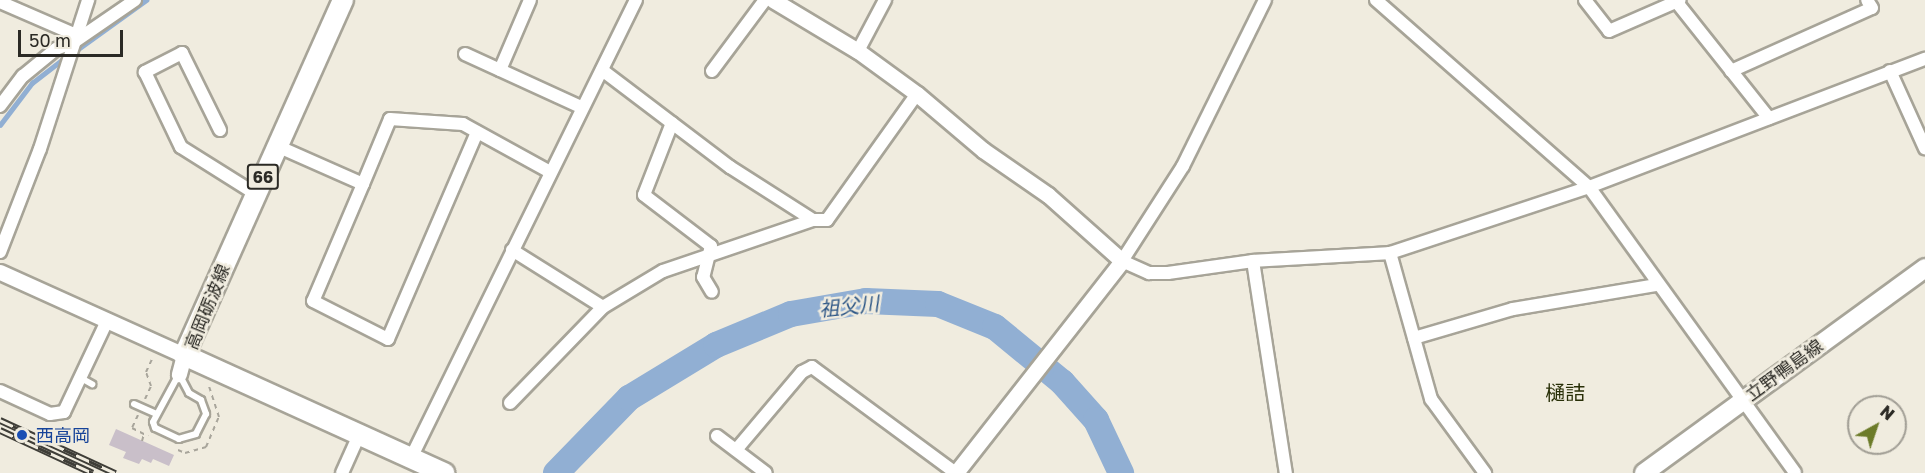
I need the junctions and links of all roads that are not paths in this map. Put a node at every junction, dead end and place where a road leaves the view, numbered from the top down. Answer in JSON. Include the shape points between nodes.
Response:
{"nodes":[{"id":1,"x":88,"y":0,"type":"edge"},
{"id":2,"x":135,"y":0,"type":"edge"},
{"id":3,"x":343,"y":0,"type":"edge"},
{"id":4,"x":529,"y":0,"type":"edge"},
{"id":5,"x":636,"y":0,"type":"edge"},
{"id":6,"x":765,"y":0,"type":"edge"},
{"id":7,"x":773,"y":0,"type":"edge"},
{"id":8,"x":885,"y":0,"type":"edge"},
{"id":9,"x":1265,"y":0,"type":"edge"},
{"id":10,"x":1376,"y":0,"type":"edge"},
{"id":11,"x":1585,"y":0,"type":"edge"},
{"id":12,"x":1867,"y":0,"type":"edge"},
{"id":13,"x":1677,"y":1,"type":"edge"},
{"id":14,"x":0,"y":2,"type":"edge"},
{"id":15,"x":75,"y":39,"type":"junction"},
{"id":16,"x":858,"y":51,"type":"junction"},
{"id":17,"x":465,"y":54,"type":"dead end"},
{"id":18,"x":1925,"y":59,"type":"edge"},
{"id":19,"x":500,"y":70,"type":"junction"},
{"id":20,"x":602,"y":70,"type":"junction"},
{"id":21,"x":712,"y":71,"type":"dead end"},
{"id":22,"x":1731,"y":71,"type":"junction"},
{"id":23,"x":1890,"y":71,"type":"junction"},
{"id":24,"x":916,"y":94,"type":"junction"},
{"id":25,"x":0,"y":106,"type":"edge"},
{"id":26,"x":581,"y":107,"type":"junction"},
{"id":27,"x":1769,"y":118,"type":"junction"},
{"id":28,"x":672,"y":123,"type":"junction"},
{"id":29,"x":220,"y":130,"type":"dead end"},
{"id":30,"x":477,"y":132,"type":"junction"},
{"id":31,"x":277,"y":146,"type":"junction"},
{"id":32,"x":1925,"y":148,"type":"edge"},
{"id":33,"x":550,"y":172,"type":"junction"},
{"id":34,"x":363,"y":184,"type":"junction"},
{"id":35,"x":1589,"y":187,"type":"junction"},
{"id":36,"x":255,"y":194,"type":"junction"},
{"id":37,"x":813,"y":220,"type":"junction"},
{"id":38,"x":512,"y":250,"type":"junction"},
{"id":39,"x":0,"y":252,"type":"edge"},
{"id":40,"x":1390,"y":253,"type":"junction"},
{"id":41,"x":707,"y":260,"type":"junction"},
{"id":42,"x":1122,"y":261,"type":"junction"},
{"id":43,"x":1253,"y":261,"type":"junction"},
{"id":44,"x":1925,"y":268,"type":"edge"},
{"id":45,"x":0,"y":272,"type":"edge"},
{"id":46,"x":1657,"y":285,"type":"junction"},
{"id":47,"x":712,"y":292,"type":"dead end"},
{"id":48,"x":603,"y":307,"type":"junction"},
{"id":49,"x":106,"y":321,"type":"junction"},
{"id":50,"x":1414,"y":338,"type":"junction"},
{"id":51,"x":182,"y":364,"type":"junction"},
{"id":52,"x":0,"y":391,"type":"edge"},
{"id":53,"x":1742,"y":401,"type":"junction"},
{"id":54,"x":510,"y":402,"type":"dead end"},
{"id":55,"x":134,"y":404,"type":"dead end"},
{"id":56,"x":156,"y":414,"type":"junction"},
{"id":57,"x":359,"y":435,"type":"junction"},
{"id":58,"x":717,"y":436,"type":"dead end"},
{"id":59,"x":736,"y":450,"type":"junction"},
{"id":60,"x":411,"y":458,"type":"junction"},
{"id":61,"x":342,"y":473,"type":"edge"},
{"id":62,"x":444,"y":473,"type":"edge"},
{"id":63,"x":766,"y":473,"type":"edge"},
{"id":64,"x":956,"y":473,"type":"edge"},
{"id":65,"x":1286,"y":473,"type":"edge"},
{"id":66,"x":1485,"y":473,"type":"edge"},
{"id":67,"x":1644,"y":473,"type":"edge"},
{"id":68,"x":1795,"y":473,"type":"edge"}],
"edges":[{"from":1,"to":15,"type":"street"},
{"from":2,"to":15,"type":"street"},
{"from":3,"to":31,"type":"main road","name":"高岡砺波線","number":"66"},
{"from":4,"to":19,"type":"street"},
{"from":5,"to":20,"type":"street"},
{"from":6,"to":21,"type":"street"},
{"from":7,"to":16,"type":"street"},
{"from":8,"to":16,"type":"street"},
{"from":9,"to":42,"type":"street","via":[[1183,166]]},
{"from":10,"to":35,"type":"street"},
{"from":11,"to":13,"type":"street","via":[[1609,31]]},
{"from":12,"to":22,"type":"street","via":[[1872,8]]},
{"from":13,"to":22,"type":"street"},
{"from":14,"to":15,"type":"street"},
{"from":15,"to":25,"type":"street","via":[[23,76]]},
{"from":15,"to":39,"type":"street"},
{"from":16,"to":24,"type":"street"},
{"from":17,"to":19,"type":"street"},
{"from":18,"to":23,"type":"street"},
{"from":19,"to":26,"type":"street"},
{"from":20,"to":26,"type":"street"},
{"from":20,"to":28,"type":"street"},
{"from":22,"to":27,"type":"street"},
{"from":23,"to":27,"type":"street"},
{"from":23,"to":32,"type":"street"},
{"from":24,"to":37,"type":"street","via":[[826,220]]},
{"from":24,"to":42,"type":"street","via":[[983,150],[1048,195]]},
{"from":26,"to":33,"type":"street"},
{"from":27,"to":35,"type":"street"},
{"from":28,"to":37,"type":"street","via":[[730,167]]},
{"from":28,"to":41,"type":"street","via":[[644,195],[711,246]]},
{"from":29,"to":36,"type":"street","via":[[182,53],[145,72],[181,147]]},
{"from":30,"to":33,"type":"street"},
{"from":30,"to":34,"type":"street","via":[[463,124],[390,119]]},
{"from":30,"to":34,"type":"street","via":[[388,339],[313,301]]},
{"from":31,"to":34,"type":"street"},
{"from":31,"to":36,"type":"main road","name":"高岡砺波線","number":"66"},
{"from":33,"to":38,"type":"street"},
{"from":35,"to":40,"type":"street"},
{"from":35,"to":46,"type":"street"},
{"from":36,"to":51,"type":"main road","name":"高岡砺波線","number":"66"},
{"from":37,"to":41,"type":"street"},
{"from":38,"to":48,"type":"street"},
{"from":38,"to":60,"type":"street"},
{"from":40,"to":43,"type":"street"},
{"from":40,"to":50,"type":"street"},
{"from":41,"to":47,"type":"street","via":[[703,277]]},
{"from":41,"to":48,"type":"street","via":[[663,271]]},
{"from":42,"to":43,"type":"street","via":[[1149,273]]},
{"from":42,"to":64,"type":"street"},
{"from":43,"to":65,"type":"street"},
{"from":44,"to":53,"type":"main road","name":"立野鴨島線"},
{"from":45,"to":49,"type":"street"},
{"from":46,"to":50,"type":"street","via":[[1513,309]]},
{"from":46,"to":53,"type":"street"},
{"from":48,"to":54,"type":"street"},
{"from":49,"to":51,"type":"street"},
{"from":49,"to":52,"type":"street","via":[[87,381],[69,407],[56,415]]},
{"from":50,"to":66,"type":"street","via":[[1431,399]]},
{"from":51,"to":56,"type":"lane"},
{"from":51,"to":56,"type":"lane","via":[[189,393],[201,400],[206,414],[196,434],[179,439],[155,428]]},
{"from":51,"to":57,"type":"main road","name":"高岡砺波線"},
{"from":53,"to":67,"type":"main road","name":"立野鴨島線"},
{"from":53,"to":68,"type":"street"},
{"from":55,"to":56,"type":"lane"},
{"from":57,"to":60,"type":"main road","name":"高岡砺波線"},
{"from":57,"to":61,"type":"street"},
{"from":58,"to":59,"type":"street"},
{"from":59,"to":63,"type":"street"},
{"from":59,"to":64,"type":"street","via":[[802,372],[812,367]]},
{"from":60,"to":62,"type":"main road","name":"高岡砺波線"}]}
